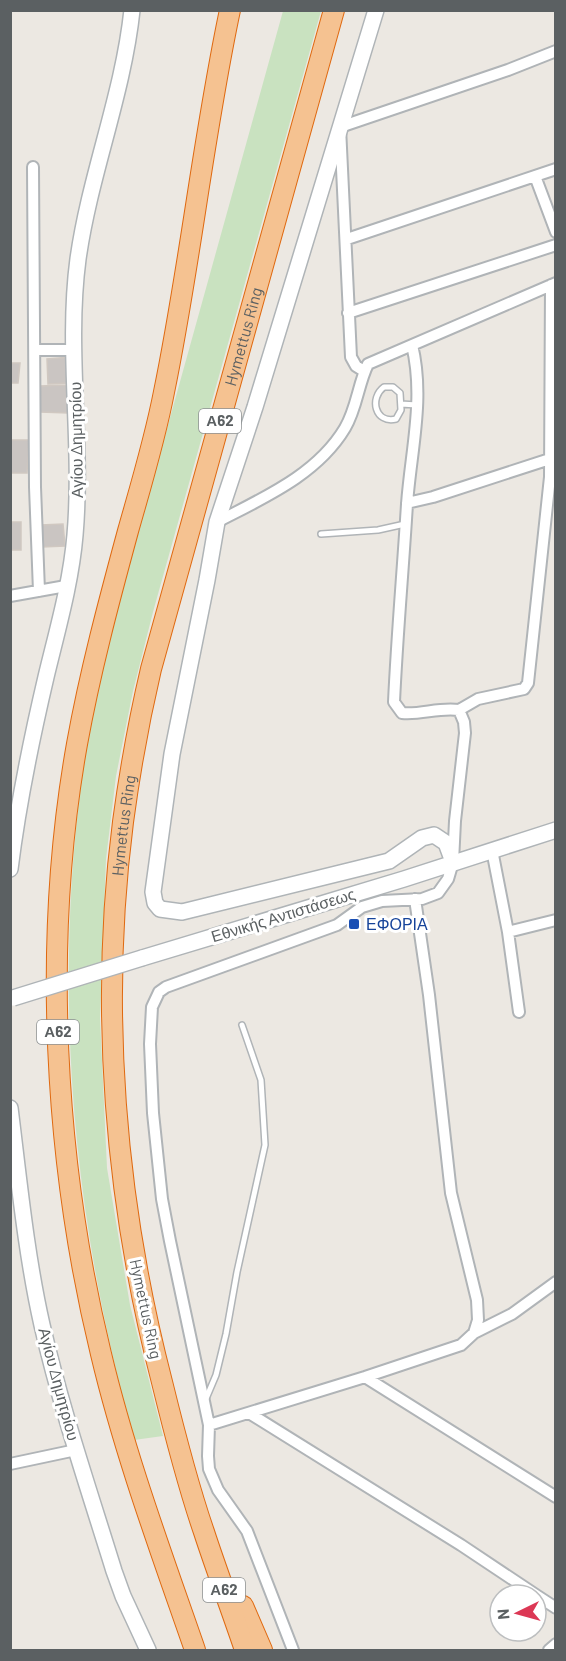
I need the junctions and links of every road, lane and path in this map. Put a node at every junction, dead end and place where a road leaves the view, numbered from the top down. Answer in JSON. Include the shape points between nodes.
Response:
{"nodes":[{"id":1,"x":132,"y":10,"type":"edge"},
{"id":2,"x":230,"y":10,"type":"edge"},
{"id":3,"x":334,"y":10,"type":"edge"},
{"id":4,"x":339,"y":10,"type":"edge"},
{"id":5,"x":376,"y":10,"type":"edge"},
{"id":6,"x":325,"y":45,"type":"junction"},
{"id":7,"x":555,"y":51,"type":"edge"},
{"id":8,"x":340,"y":127,"type":"junction"},
{"id":9,"x":33,"y":167,"type":"dead end"},
{"id":10,"x":555,"y":169,"type":"edge"},
{"id":11,"x":535,"y":176,"type":"junction"},
{"id":12,"x":555,"y":232,"type":"edge"},
{"id":13,"x":347,"y":239,"type":"junction"},
{"id":14,"x":555,"y":245,"type":"edge"},
{"id":15,"x":553,"y":284,"type":"edge"},
{"id":16,"x":348,"y":313,"type":"junction"},
{"id":17,"x":412,"y":345,"type":"junction"},
{"id":18,"x":35,"y":350,"type":"junction"},
{"id":19,"x":75,"y":350,"type":"junction"},
{"id":20,"x":364,"y":371,"type":"junction"},
{"id":21,"x":402,"y":404,"type":"junction"},
{"id":22,"x":417,"y":405,"type":"junction"},
{"id":23,"x":553,"y":458,"type":"edge"},
{"id":24,"x":407,"y":503,"type":"junction"},
{"id":25,"x":217,"y":522,"type":"junction"},
{"id":26,"x":406,"y":524,"type":"junction"},
{"id":27,"x":321,"y":534,"type":"dead end"},
{"id":28,"x":66,"y":586,"type":"junction"},
{"id":29,"x":39,"y":591,"type":"junction"},
{"id":30,"x":10,"y":596,"type":"edge"},
{"id":31,"x":459,"y":710,"type":"junction"},
{"id":32,"x":555,"y":830,"type":"edge"},
{"id":33,"x":492,"y":850,"type":"junction"},
{"id":34,"x":453,"y":862,"type":"junction"},
{"id":35,"x":10,"y":869,"type":"edge"},
{"id":36,"x":415,"y":899,"type":"junction"},
{"id":37,"x":555,"y":920,"type":"edge"},
{"id":38,"x":508,"y":932,"type":"junction"},
{"id":39,"x":12,"y":999,"type":"edge"},
{"id":40,"x":519,"y":1012,"type":"dead end"},
{"id":41,"x":242,"y":1025,"type":"dead end"},
{"id":42,"x":10,"y":1107,"type":"edge"},
{"id":43,"x":555,"y":1282,"type":"edge"},
{"id":44,"x":474,"y":1333,"type":"junction"},
{"id":45,"x":365,"y":1377,"type":"junction"},
{"id":46,"x":205,"y":1402,"type":"junction"},
{"id":47,"x":249,"y":1413,"type":"junction"},
{"id":48,"x":209,"y":1425,"type":"junction"},
{"id":49,"x":179,"y":1443,"type":"junction"},
{"id":50,"x":76,"y":1450,"type":"junction"},
{"id":51,"x":10,"y":1464,"type":"edge"},
{"id":52,"x":555,"y":1497,"type":"edge"},
{"id":53,"x":155,"y":1533,"type":"junction"},
{"id":54,"x":518,"y":1583,"type":"edge"},
{"id":55,"x":555,"y":1644,"type":"edge"},
{"id":56,"x":148,"y":1650,"type":"edge"},
{"id":57,"x":183,"y":1650,"type":"edge"},
{"id":58,"x":195,"y":1650,"type":"edge"},
{"id":59,"x":246,"y":1650,"type":"edge"},
{"id":60,"x":262,"y":1650,"type":"edge"},
{"id":61,"x":293,"y":1650,"type":"edge"},
{"id":62,"x":549,"y":1650,"type":"edge"}],
"edges":[{"from":1,"to":19,"type":"street","name":"Αγίου Δημητρίου","via":[[123,67],[83,230],[76,287]]},
{"from":2,"to":53,"type":"highway","number":"Α62","via":[[165,389],[99,638],[77,745],[64,838],[59,913],[58,1050],[76,1231],[101,1357]]},
{"from":3,"to":6,"type":"highway","name":"Hymettus Ring","number":"Α62"},
{"from":4,"to":6,"type":"highway"},
{"from":5,"to":8,"type":"street"},
{"from":6,"to":49,"type":"highway","name":"Hymettus Ring","number":"Α62","via":[[164,618],[139,720],[123,824],[113,981],[119,1139],[145,1308]]},
{"from":7,"to":8,"type":"street"},
{"from":8,"to":13,"type":"street"},
{"from":8,"to":25,"type":"street"},
{"from":9,"to":18,"type":"street"},
{"from":10,"to":11,"type":"street"},
{"from":11,"to":12,"type":"street"},
{"from":11,"to":13,"type":"street"},
{"from":13,"to":16,"type":"street"},
{"from":14,"to":16,"type":"street"},
{"from":15,"to":17,"type":"street"},
{"from":15,"to":23,"type":"street"},
{"from":16,"to":20,"type":"street","via":[[351,357]]},
{"from":17,"to":20,"type":"street","via":[[368,364]]},
{"from":17,"to":22,"type":"street"},
{"from":18,"to":19,"type":"street"},
{"from":18,"to":29,"type":"street"},
{"from":19,"to":28,"type":"street","name":"Αγίου Δημητρίου","via":[[77,510]]},
{"from":20,"to":25,"type":"street","via":[[345,428],[318,461],[286,486]]},
{"from":21,"to":21,"type":"lane","via":[[400,393],[393,387],[384,387],[377,394],[380,417],[396,419]]},
{"from":21,"to":22,"type":"lane"},
{"from":22,"to":24,"type":"street"},
{"from":23,"to":24,"type":"street"},
{"from":23,"to":31,"type":"street","via":[[528,683],[524,689],[477,699]]},
{"from":24,"to":26,"type":"street"},
{"from":25,"to":34,"type":"street","via":[[172,754],[154,877],[155,903],[171,912],[193,909],[389,861],[422,838],[434,835],[446,843]]},
{"from":26,"to":27,"type":"lane"},
{"from":26,"to":31,"type":"street","via":[[394,702],[402,713],[410,714]]},
{"from":28,"to":29,"type":"street"},
{"from":28,"to":35,"type":"street","name":"Αγίου Δημητρίου","via":[[25,771]]},
{"from":29,"to":30,"type":"street"},
{"from":31,"to":34,"type":"street","via":[[465,733]]},
{"from":32,"to":33,"type":"street","name":"Εθνικής Αντιστάσεως"},
{"from":33,"to":34,"type":"street","name":"Εθνικής Αντιστάσεως"},
{"from":33,"to":38,"type":"street"},
{"from":34,"to":36,"type":"street","via":[[438,893]]},
{"from":34,"to":39,"type":"street","name":"Εθνικής Αντιστάσεως","bridge":true},
{"from":36,"to":44,"type":"street","via":[[451,1193],[477,1300]]},
{"from":36,"to":46,"type":"street","via":[[362,907],[337,925],[177,983],[155,999],[150,1044],[160,1178]]},
{"from":37,"to":38,"type":"street"},
{"from":38,"to":40,"type":"street"},
{"from":41,"to":46,"type":"lane","via":[[261,1080],[265,1145],[226,1334]]},
{"from":42,"to":50,"type":"street","name":"Αγίου Δημητρίου","via":[[39,1311]]},
{"from":43,"to":44,"type":"street","via":[[512,1314]]},
{"from":44,"to":45,"type":"street","via":[[461,1345]]},
{"from":45,"to":47,"type":"street"},
{"from":45,"to":52,"type":"street"},
{"from":46,"to":48,"type":"street"},
{"from":47,"to":48,"type":"street"},
{"from":47,"to":54,"type":"street"},
{"from":48,"to":61,"type":"street","via":[[208,1456],[213,1479],[247,1531]]},
{"from":49,"to":59,"type":"highway","name":"Hymettus Ring","number":"Α62","via":[[203,1529]]},
{"from":49,"to":60,"type":"highway"},
{"from":50,"to":51,"type":"street"},
{"from":50,"to":56,"type":"street","name":"Αγίου Δημητρίου","via":[[119,1585]]},
{"from":53,"to":57,"type":"highway"},
{"from":53,"to":58,"type":"highway","number":"Α62"},
{"from":55,"to":62,"type":"street"}]}
